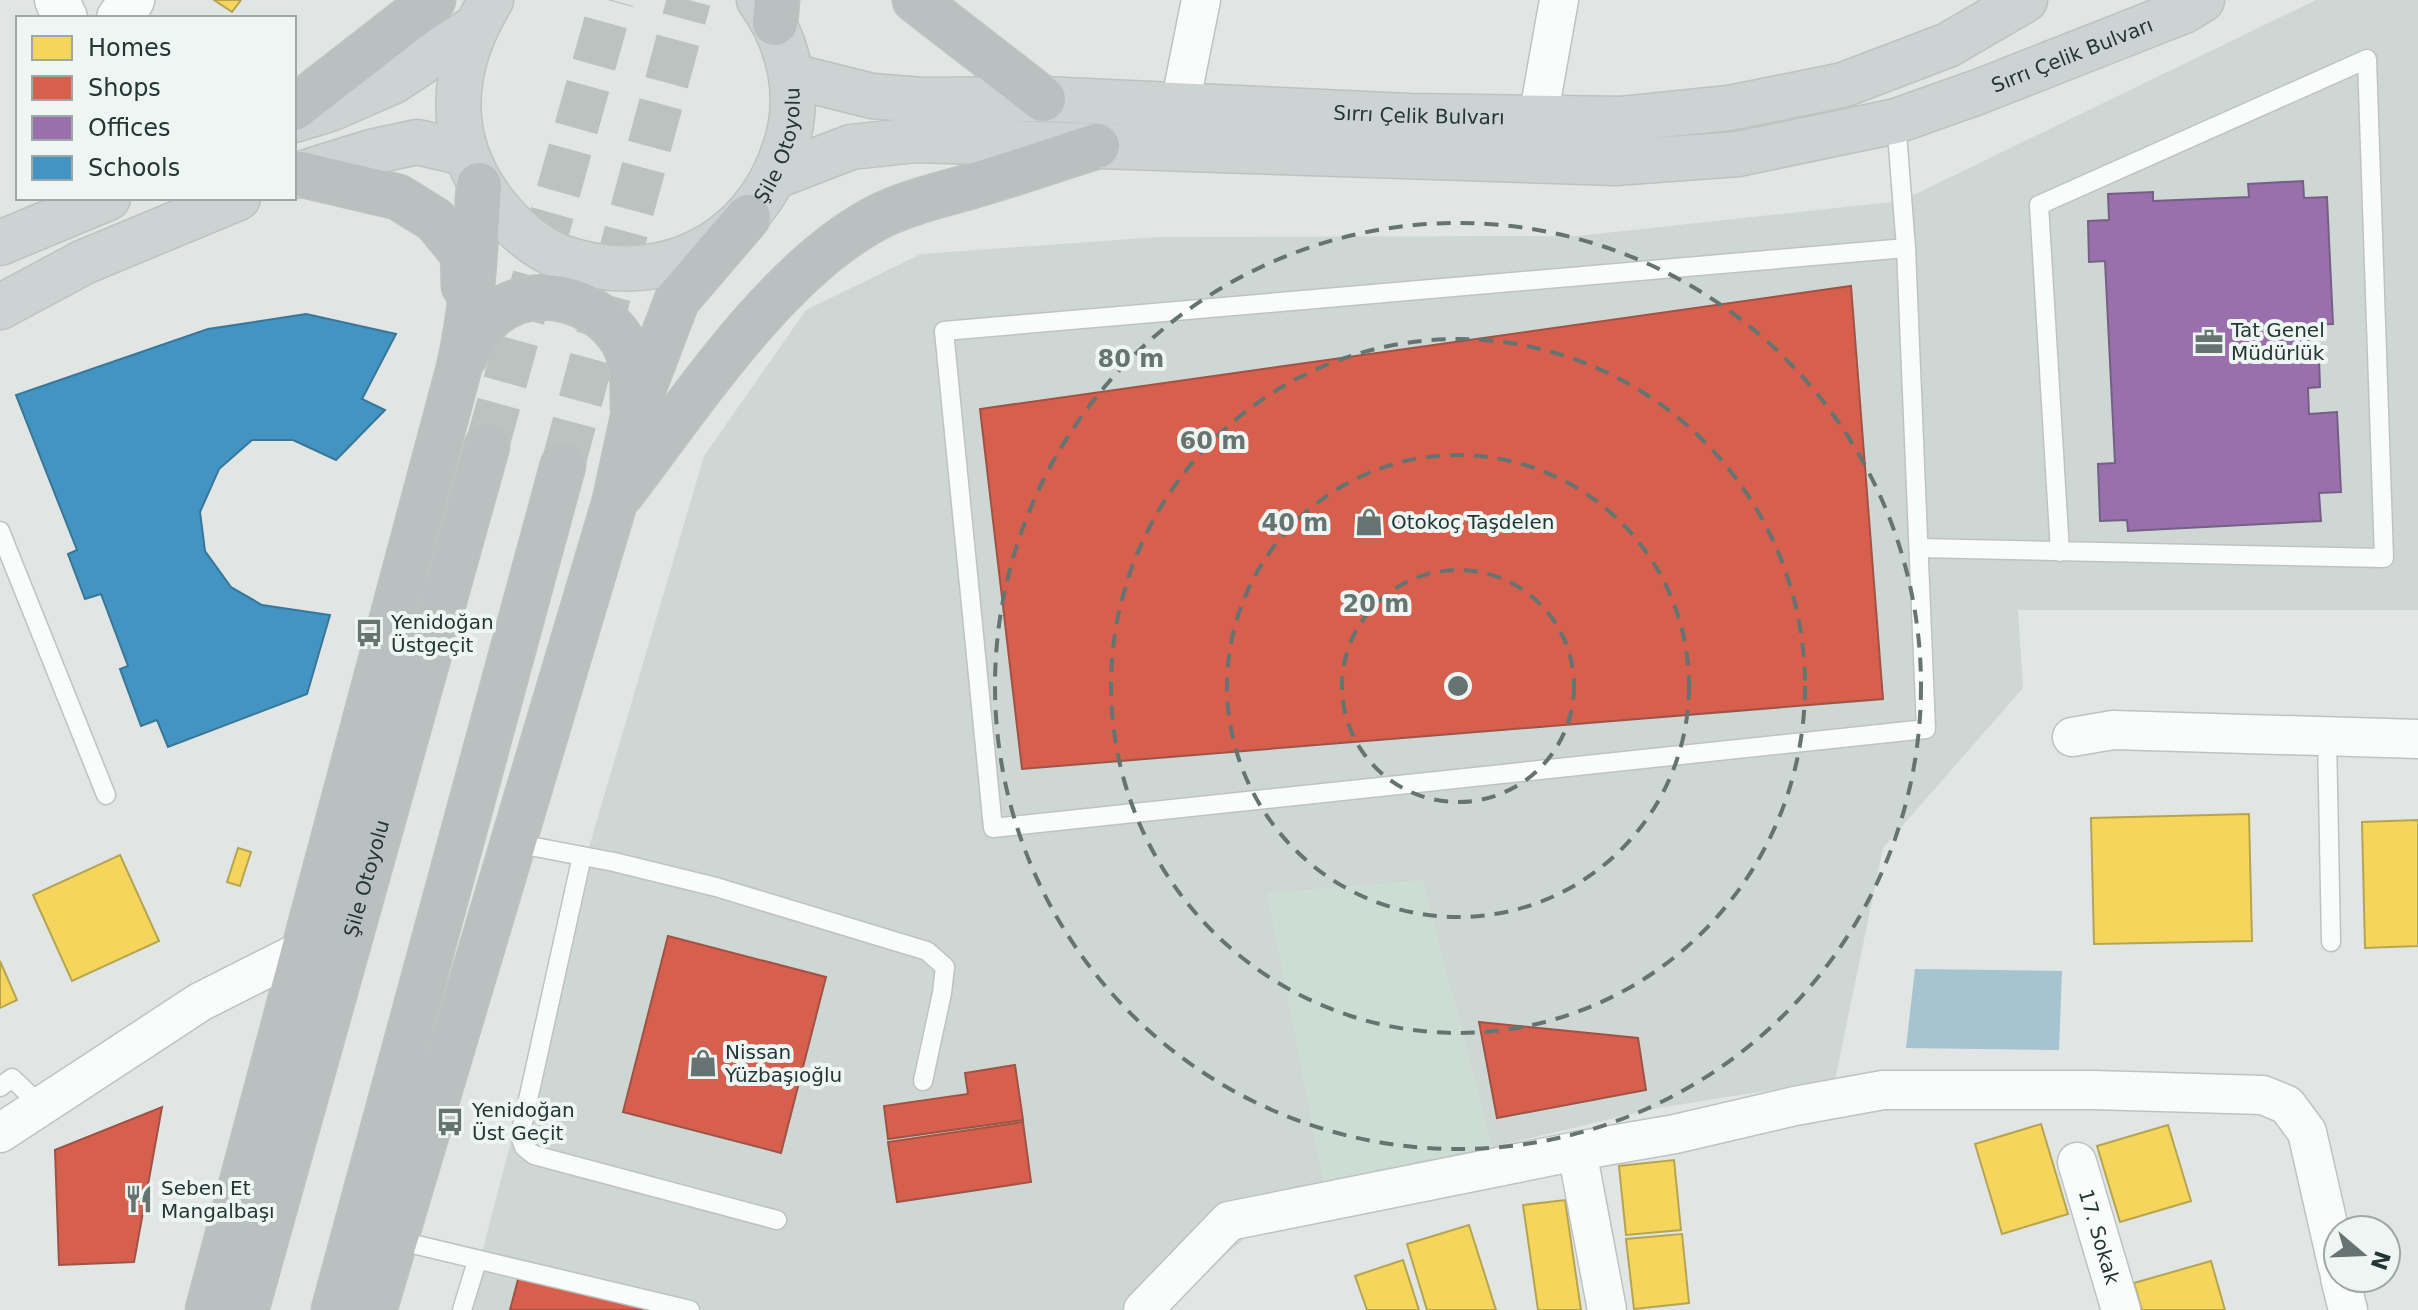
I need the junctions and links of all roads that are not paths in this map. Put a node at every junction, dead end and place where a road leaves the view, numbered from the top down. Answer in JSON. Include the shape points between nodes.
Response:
{"nodes":[{"id":1,"x":433,"y":0,"type":"edge"},
{"id":2,"x":915,"y":0,"type":"edge"},
{"id":3,"x":1201,"y":0,"type":"edge"},
{"id":4,"x":1559,"y":0,"type":"edge"},
{"id":5,"x":2025,"y":0,"type":"edge"},
{"id":6,"x":2202,"y":0,"type":"edge"},
{"id":7,"x":771,"y":8,"type":"edge"},
{"id":8,"x":482,"y":14,"type":"edge"},
{"id":9,"x":792,"y":76,"type":"junction"},
{"id":10,"x":1043,"y":99,"type":"junction"},
{"id":11,"x":1180,"y":105,"type":"junction"},
{"id":12,"x":296,"y":106,"type":"edge"},
{"id":13,"x":1538,"y":118,"type":"junction"},
{"id":14,"x":296,"y":119,"type":"edge"},
{"id":15,"x":1896,"y":121,"type":"junction"},
{"id":16,"x":1097,"y":146,"type":"junction"},
{"id":17,"x":472,"y":169,"type":"junction"},
{"id":18,"x":297,"y":175,"type":"edge"},
{"id":19,"x":776,"y":176,"type":"junction"},
{"id":20,"x":103,"y":200,"type":"edge"},
{"id":21,"x":233,"y":200,"type":"edge"},
{"id":22,"x":748,"y":217,"type":"junction"},
{"id":23,"x":0,"y":243,"type":"edge"},
{"id":24,"x":1906,"y":248,"type":"junction"},
{"id":25,"x":0,"y":307,"type":"edge"},
{"id":26,"x":462,"y":354,"type":"junction"},
{"id":27,"x":634,"y":413,"type":"junction"},
{"id":28,"x":487,"y":446,"type":"tunnel mouth"},
{"id":29,"x":563,"y":465,"type":"tunnel mouth"},
{"id":30,"x":615,"y":501,"type":"junction"},
{"id":31,"x":0,"y":531,"type":"edge"},
{"id":32,"x":1919,"y":548,"type":"junction"},
{"id":33,"x":2060,"y":552,"type":"junction"},
{"id":34,"x":2327,"y":736,"type":"junction"},
{"id":35,"x":2072,"y":737,"type":"dead end"},
{"id":36,"x":2418,"y":739,"type":"edge"},
{"id":37,"x":106,"y":795,"type":"dead end"},
{"id":38,"x":514,"y":843,"type":"junction"},
{"id":39,"x":582,"y":856,"type":"junction"},
{"id":40,"x":2331,"y":942,"type":"dead end"},
{"id":41,"x":303,"y":950,"type":"junction"},
{"id":42,"x":923,"y":1081,"type":"dead end"},
{"id":43,"x":0,"y":1087,"type":"edge"},
{"id":44,"x":41,"y":1106,"type":"junction"},
{"id":45,"x":0,"y":1133,"type":"edge"},
{"id":46,"x":1577,"y":1151,"type":"junction"},
{"id":47,"x":2077,"y":1162,"type":"dead end"},
{"id":48,"x":2326,"y":1214,"type":"edge"},
{"id":49,"x":777,"y":1220,"type":"dead end"},
{"id":50,"x":396,"y":1240,"type":"junction"},
{"id":51,"x":477,"y":1261,"type":"junction"},
{"id":52,"x":208,"y":1310,"type":"edge"},
{"id":53,"x":246,"y":1310,"type":"edge"},
{"id":54,"x":334,"y":1310,"type":"edge"},
{"id":55,"x":374,"y":1310,"type":"edge"},
{"id":56,"x":462,"y":1310,"type":"edge"},
{"id":57,"x":690,"y":1310,"type":"edge"},
{"id":58,"x":1143,"y":1310,"type":"edge"},
{"id":59,"x":1607,"y":1310,"type":"edge"},
{"id":60,"x":2121,"y":1310,"type":"edge"}],
"edges":[{"from":1,"to":12,"type":"highway"},
{"from":2,"to":10,"type":"highway"},
{"from":3,"to":11,"type":"street"},
{"from":4,"to":13,"type":"street"},
{"from":5,"to":13,"type":"main road","name":"Sırrı Çelik Bulvarı","via":[[1948,45],[1843,85],[1729,108],[1622,119]]},
{"from":6,"to":15,"type":"main road","name":"Sırrı Çelik Bulvarı"},
{"from":7,"to":9,"type":"main road","name":"Şile Otoyolu"},
{"from":8,"to":14,"type":"main road","via":[[392,82]]},
{"from":8,"to":17,"type":"main road","via":[[460,69],[457,111]]},
{"from":9,"to":10,"type":"main road","name":"Sırrı Çelik Bulvarı","via":[[872,96]]},
{"from":9,"to":19,"type":"main road","name":"Şile Otoyolu","via":[[792,127]]},
{"from":10,"to":11,"type":"main road","name":"Sırrı Çelik Bulvarı"},
{"from":11,"to":13,"type":"main road","name":"Sırrı Çelik Bulvarı"},
{"from":15,"to":16,"type":"main road","name":"Sırrı Çelik Bulvarı","via":[[1738,154],[1615,163]]},
{"from":15,"to":24,"type":"lane"},
{"from":16,"to":19,"type":"main road","name":"Sırrı Çelik Bulvarı","via":[[917,140],[851,147]]},
{"from":16,"to":30,"type":"highway","via":[[927,198],[873,220],[830,249],[780,294]]},
{"from":17,"to":18,"type":"main road","via":[[417,142]]},
{"from":17,"to":22,"type":"main road","name":"Şile Otoyolu","via":[[512,226],[555,255],[606,269],[657,267],[707,249]]},
{"from":17,"to":26,"type":"highway"},
{"from":18,"to":26,"type":"highway","via":[[398,197],[435,220],[463,254]]},
{"from":19,"to":22,"type":"main road","name":"Şile Otoyolu"},
{"from":20,"to":23,"type":"main road"},
{"from":21,"to":25,"type":"main road","via":[[84,262]]},
{"from":22,"to":27,"type":"highway","via":[[677,300]]},
{"from":24,"to":32,"type":"lane"},
{"from":24,"to":32,"type":"lane","via":[[944,331],[993,828],[1926,729]]},
{"from":26,"to":27,"type":"highway","via":[[494,314],[521,301],[550,296],[578,302],[604,318],[622,341],[633,368]]},
{"from":26,"to":41,"type":"highway"},
{"from":27,"to":30,"type":"highway"},
{"from":28,"to":53,"type":"highway","name":"Şile Otoyolu"},
{"from":29,"to":54,"type":"highway"},
{"from":30,"to":38,"type":"highway"},
{"from":31,"to":37,"type":"lane"},
{"from":32,"to":33,"type":"lane"},
{"from":33,"to":33,"type":"lane","via":[[2039,205],[2367,59],[2384,558]]},
{"from":34,"to":35,"type":"street","via":[[2113,730]]},
{"from":34,"to":36,"type":"street"},
{"from":34,"to":40,"type":"lane"},
{"from":38,"to":39,"type":"lane"},
{"from":38,"to":50,"type":"highway"},
{"from":39,"to":42,"type":"lane","via":[[716,887],[927,951],[945,967]]},
{"from":39,"to":49,"type":"lane","via":[[520,1136],[524,1147],[534,1155]]},
{"from":41,"to":44,"type":"street","via":[[200,1002]]},
{"from":41,"to":52,"type":"highway"},
{"from":43,"to":44,"type":"lane","via":[[12,1078]]},
{"from":44,"to":45,"type":"street"},
{"from":46,"to":48,"type":"street","via":[[1883,1090],[2263,1095],[2287,1105],[2307,1132]]},
{"from":46,"to":58,"type":"street","via":[[1229,1221]]},
{"from":46,"to":59,"type":"street"},
{"from":47,"to":60,"type":"street","name":"17. Sokak"},
{"from":50,"to":51,"type":"lane"},
{"from":50,"to":55,"type":"highway"},
{"from":51,"to":56,"type":"lane"},
{"from":51,"to":57,"type":"lane"}]}
